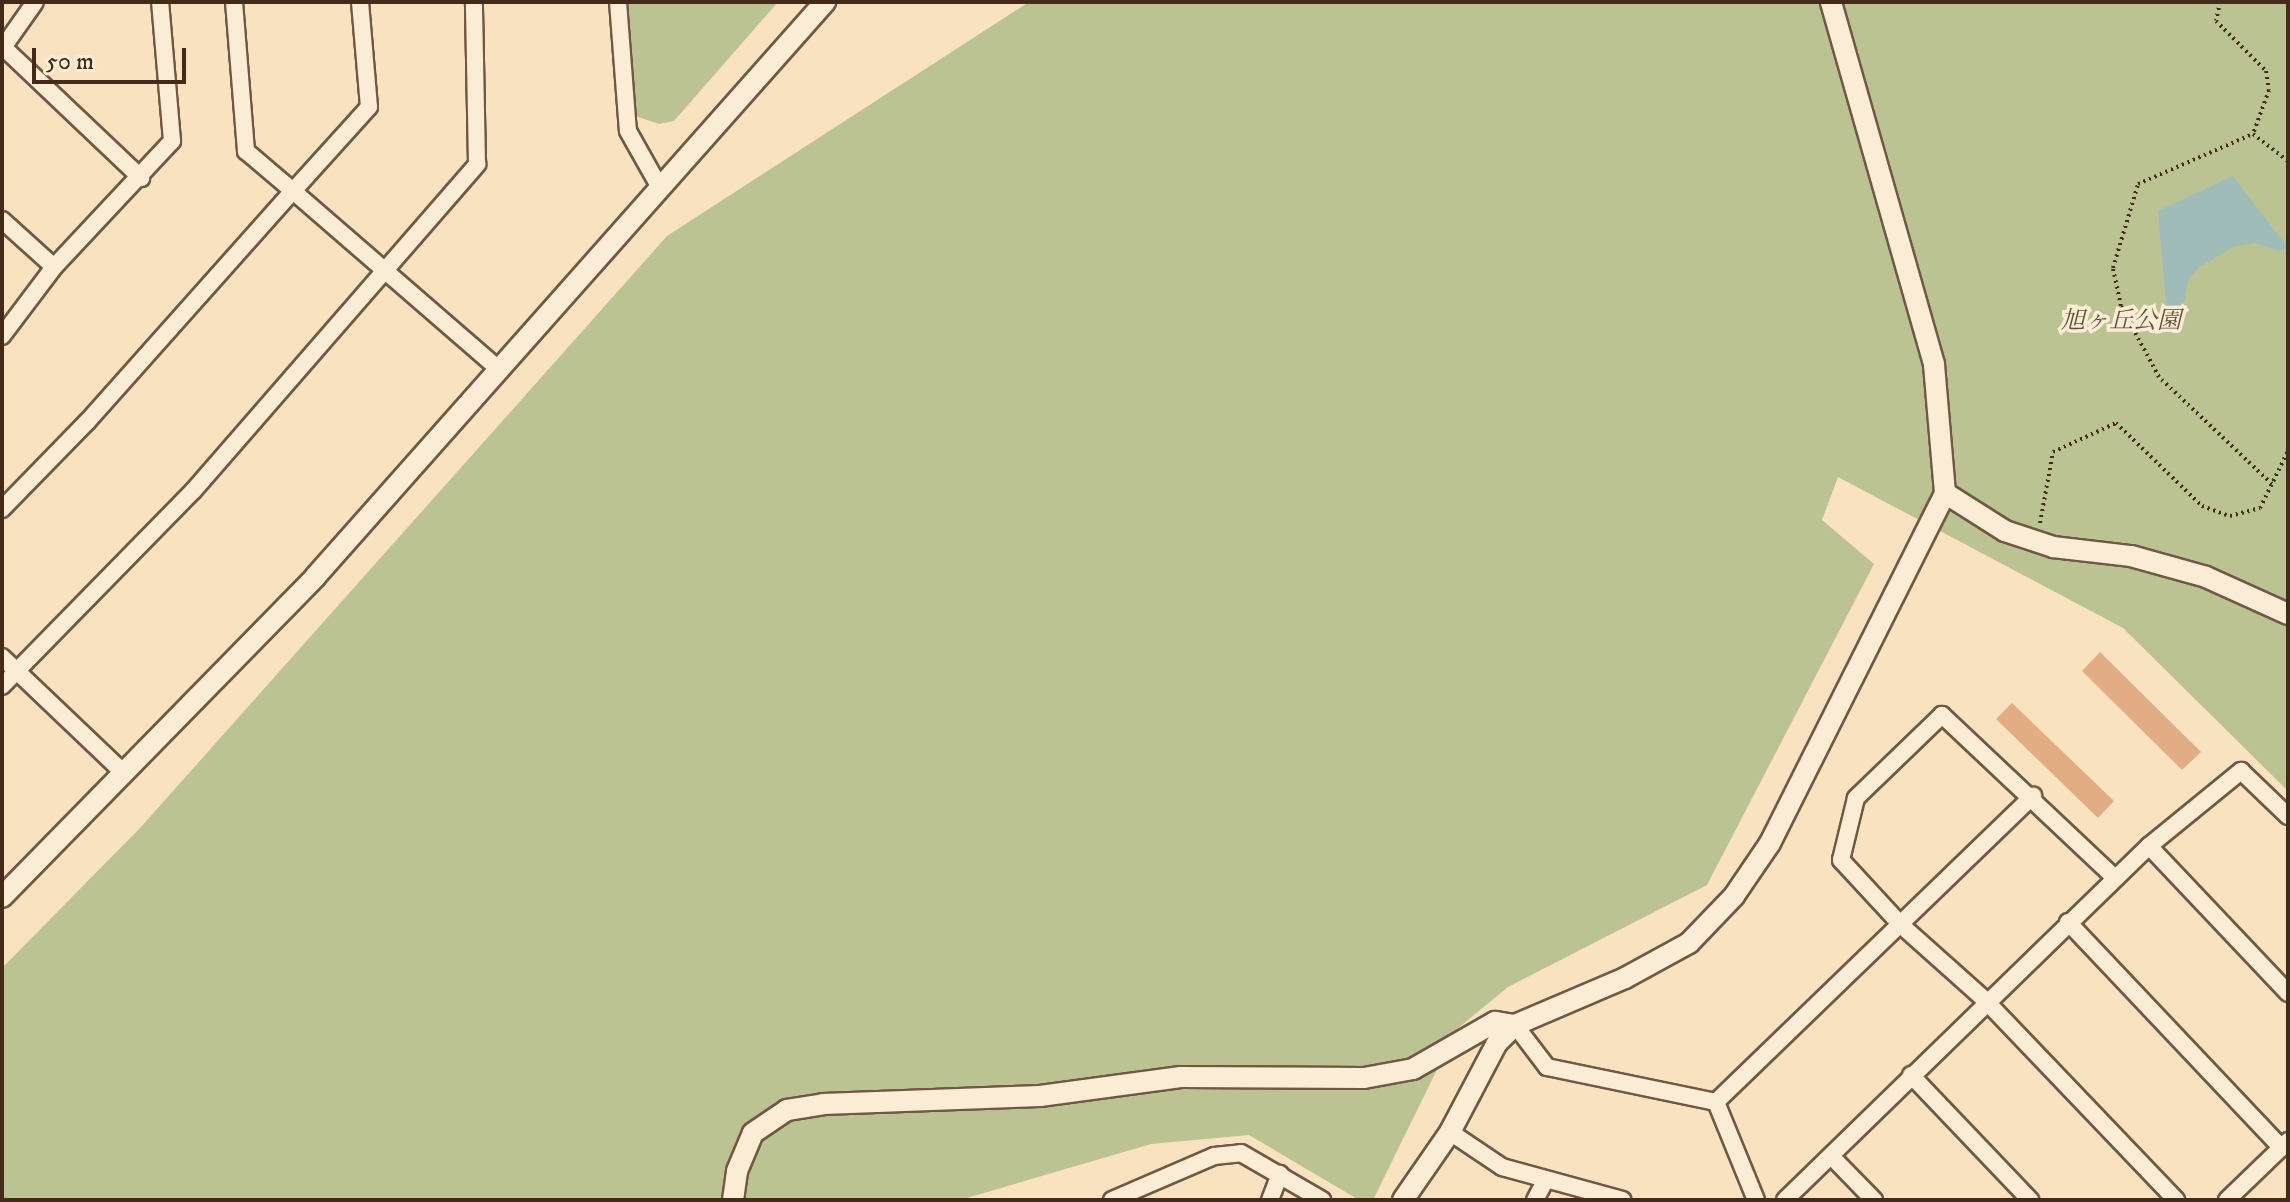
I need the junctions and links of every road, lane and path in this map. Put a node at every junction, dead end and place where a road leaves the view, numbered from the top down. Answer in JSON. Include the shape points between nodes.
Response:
{"nodes":[{"id":1,"x":35,"y":2,"type":"edge"},
{"id":2,"x":160,"y":2,"type":"edge"},
{"id":3,"x":234,"y":2,"type":"edge"},
{"id":4,"x":360,"y":2,"type":"edge"},
{"id":5,"x":474,"y":2,"type":"edge"},
{"id":6,"x":618,"y":2,"type":"edge"},
{"id":7,"x":825,"y":2,"type":"edge"},
{"id":8,"x":1831,"y":2,"type":"edge"},
{"id":9,"x":2220,"y":2,"type":"edge"},
{"id":10,"x":2,"y":47,"type":"edge"},
{"id":11,"x":2253,"y":134,"type":"junction"},
{"id":12,"x":2288,"y":161,"type":"edge"},
{"id":13,"x":141,"y":178,"type":"junction"},
{"id":14,"x":659,"y":186,"type":"junction"},
{"id":15,"x":293,"y":191,"type":"junction"},
{"id":16,"x":2,"y":220,"type":"edge"},
{"id":17,"x":54,"y":267,"type":"junction"},
{"id":18,"x":387,"y":272,"type":"junction"},
{"id":19,"x":2,"y":336,"type":"edge"},
{"id":20,"x":497,"y":368,"type":"junction"},
{"id":21,"x":2288,"y":455,"type":"edge"},
{"id":22,"x":2272,"y":484,"type":"junction"},
{"id":23,"x":1945,"y":493,"type":"junction"},
{"id":24,"x":2,"y":509,"type":"edge"},
{"id":25,"x":2037,"y":541,"type":"junction"},
{"id":26,"x":2288,"y":614,"type":"edge"},
{"id":27,"x":2,"y":657,"type":"edge"},
{"id":28,"x":16,"y":672,"type":"junction"},
{"id":29,"x":2,"y":686,"type":"edge"},
{"id":30,"x":124,"y":773,"type":"junction"},
{"id":31,"x":2033,"y":796,"type":"junction"},
{"id":32,"x":2288,"y":816,"type":"edge"},
{"id":33,"x":2149,"y":846,"type":"junction"},
{"id":34,"x":2115,"y":878,"type":"junction"},
{"id":35,"x":2,"y":897,"type":"edge"},
{"id":36,"x":2068,"y":922,"type":"junction"},
{"id":37,"x":1900,"y":924,"type":"junction"},
{"id":38,"x":2288,"y":993,"type":"edge"},
{"id":39,"x":1985,"y":1000,"type":"junction"},
{"id":40,"x":1515,"y":1025,"type":"junction"},
{"id":41,"x":1911,"y":1075,"type":"junction"},
{"id":42,"x":1716,"y":1102,"type":"junction"},
{"id":43,"x":1450,"y":1132,"type":"junction"},
{"id":44,"x":2285,"y":1144,"type":"edge"},
{"id":45,"x":1831,"y":1156,"type":"junction"},
{"id":46,"x":1280,"y":1174,"type":"junction"},
{"id":47,"x":1545,"y":1181,"type":"junction"},
{"id":48,"x":733,"y":1200,"type":"edge"},
{"id":49,"x":1112,"y":1200,"type":"edge"},
{"id":50,"x":1270,"y":1200,"type":"edge"},
{"id":51,"x":1322,"y":1200,"type":"edge"},
{"id":52,"x":1403,"y":1200,"type":"edge"},
{"id":53,"x":1535,"y":1200,"type":"edge"},
{"id":54,"x":1623,"y":1200,"type":"edge"},
{"id":55,"x":1756,"y":1200,"type":"edge"},
{"id":56,"x":1785,"y":1200,"type":"edge"},
{"id":57,"x":1874,"y":1200,"type":"edge"},
{"id":58,"x":2030,"y":1200,"type":"edge"},
{"id":59,"x":2176,"y":1200,"type":"edge"},
{"id":60,"x":2227,"y":1200,"type":"edge"}],
"edges":[{"from":1,"to":10,"type":"street"},
{"from":2,"to":13,"type":"street","via":[[172,141]]},
{"from":3,"to":15,"type":"street","via":[[246,151]]},
{"from":4,"to":15,"type":"street","via":[[369,107]]},
{"from":5,"to":18,"type":"street","via":[[477,164]]},
{"from":6,"to":14,"type":"street","via":[[628,131]]},
{"from":7,"to":14,"type":"street"},
{"from":8,"to":23,"type":"street","via":[[1934,364]]},
{"from":9,"to":11,"type":"path","via":[[2216,21],[2221,29],[2266,71],[2269,90]]},
{"from":10,"to":13,"type":"street"},
{"from":11,"to":12,"type":"path"},
{"from":11,"to":22,"type":"path","via":[[2138,184],[2113,268],[2121,306],[2159,377]]},
{"from":13,"to":17,"type":"street"},
{"from":14,"to":20,"type":"street"},
{"from":15,"to":18,"type":"street"},
{"from":15,"to":24,"type":"street"},
{"from":16,"to":17,"type":"street"},
{"from":17,"to":19,"type":"street"},
{"from":18,"to":20,"type":"street"},
{"from":18,"to":28,"type":"street","via":[[194,490]]},
{"from":20,"to":30,"type":"street","via":[[315,577]]},
{"from":21,"to":22,"type":"path"},
{"from":22,"to":25,"type":"path","via":[[2260,508],[2230,516],[2202,506],[2116,423],[2053,452]]},
{"from":23,"to":25,"type":"street","via":[[2005,531]]},
{"from":23,"to":40,"type":"street","via":[[1770,843],[1734,896],[1689,943],[1625,978]]},
{"from":25,"to":26,"type":"street","via":[[2131,556],[2192,573]]},
{"from":27,"to":28,"type":"street"},
{"from":28,"to":29,"type":"street"},
{"from":28,"to":30,"type":"street"},
{"from":30,"to":35,"type":"street"},
{"from":31,"to":34,"type":"street"},
{"from":31,"to":37,"type":"street"},
{"from":31,"to":37,"type":"street","via":[[1942,715],[1904,748],[1856,798],[1841,860]]},
{"from":32,"to":33,"type":"street","via":[[2241,771]]},
{"from":33,"to":34,"type":"street"},
{"from":33,"to":38,"type":"street"},
{"from":34,"to":36,"type":"street"},
{"from":36,"to":39,"type":"street"},
{"from":36,"to":44,"type":"street"},
{"from":37,"to":39,"type":"street"},
{"from":37,"to":42,"type":"street"},
{"from":39,"to":41,"type":"street"},
{"from":39,"to":59,"type":"street"},
{"from":40,"to":42,"type":"street","via":[[1547,1067]]},
{"from":40,"to":43,"type":"street","via":[[1497,1043]]},
{"from":40,"to":48,"type":"street","via":[[1495,1022],[1413,1069],[1364,1078],[1181,1077],[1040,1096],[823,1104],[787,1110],[753,1133],[737,1171]]},
{"from":41,"to":45,"type":"street"},
{"from":41,"to":58,"type":"street"},
{"from":42,"to":55,"type":"street"},
{"from":43,"to":47,"type":"street","via":[[1502,1167]]},
{"from":43,"to":52,"type":"street"},
{"from":44,"to":60,"type":"street"},
{"from":45,"to":56,"type":"street"},
{"from":45,"to":57,"type":"street"},
{"from":46,"to":49,"type":"street","via":[[1241,1153],[1214,1156]]},
{"from":46,"to":50,"type":"street"},
{"from":46,"to":51,"type":"street"},
{"from":47,"to":53,"type":"street"},
{"from":47,"to":54,"type":"street"}]}
